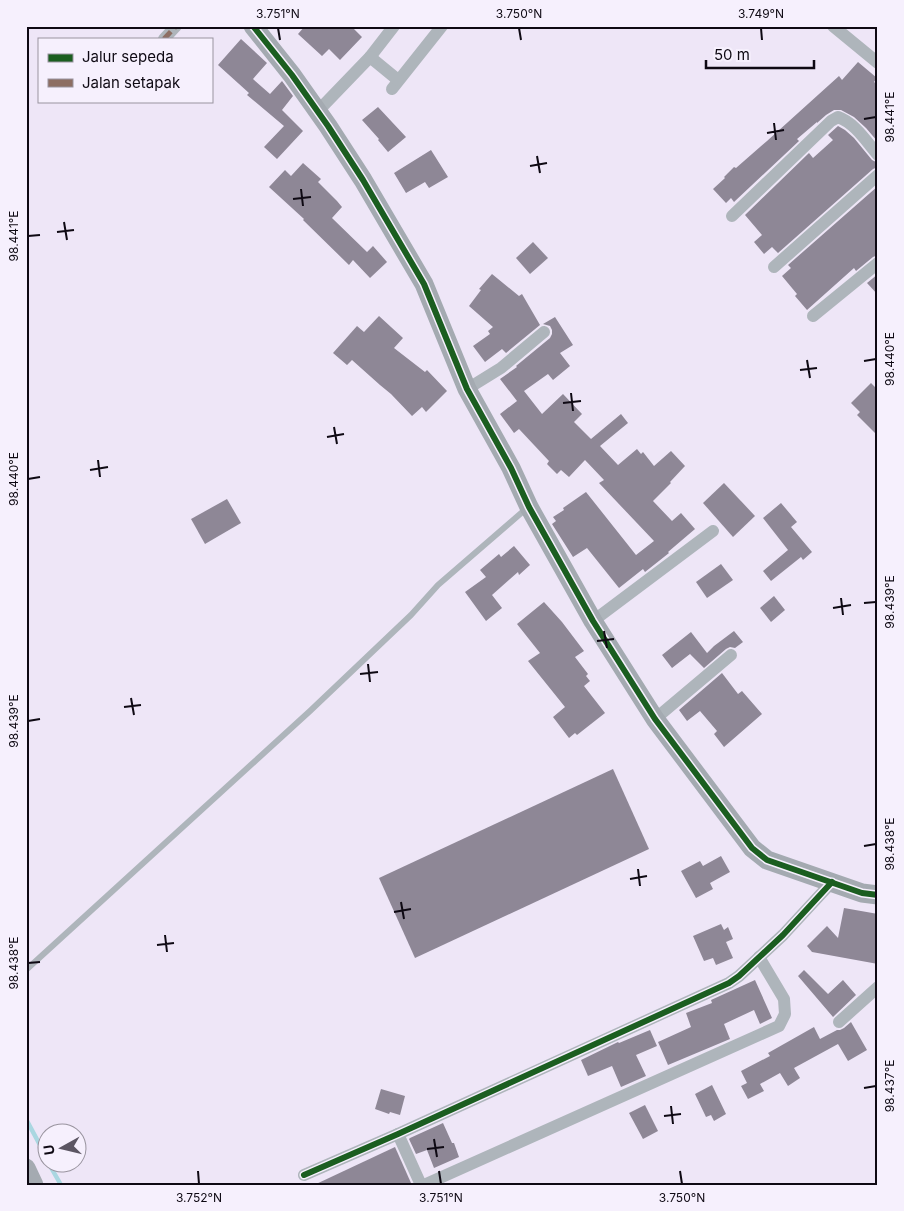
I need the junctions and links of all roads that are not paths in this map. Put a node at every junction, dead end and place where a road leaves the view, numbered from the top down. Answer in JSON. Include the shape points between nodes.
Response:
{"nodes":[{"id":1,"x":176,"y":26,"type":"edge"},
{"id":2,"x":253,"y":26,"type":"edge"},
{"id":3,"x":394,"y":26,"type":"edge"},
{"id":4,"x":442,"y":26,"type":"edge"},
{"id":5,"x":833,"y":26,"type":"edge"},
{"id":6,"x":165,"y":38,"type":"edge"},
{"id":7,"x":370,"y":57,"type":"junction"},
{"id":8,"x":878,"y":63,"type":"edge"},
{"id":9,"x":318,"y":111,"type":"junction"},
{"id":10,"x":878,"y":155,"type":"edge"},
{"id":11,"x":878,"y":175,"type":"edge"},
{"id":12,"x":732,"y":216,"type":"dead end"},
{"id":13,"x":878,"y":263,"type":"edge"},
{"id":14,"x":774,"y":267,"type":"dead end"},
{"id":15,"x":813,"y":316,"type":"dead end"},
{"id":16,"x":544,"y":332,"type":"dead end"},
{"id":17,"x":467,"y":389,"type":"junction"},
{"id":18,"x":529,"y":506,"type":"junction"},
{"id":19,"x":713,"y":531,"type":"dead end"},
{"id":20,"x":593,"y":621,"type":"junction"},
{"id":21,"x":731,"y":655,"type":"dead end"},
{"id":22,"x":655,"y":719,"type":"junction"},
{"id":23,"x":832,"y":882,"type":"junction"},
{"id":24,"x":878,"y":895,"type":"edge"},
{"id":25,"x":759,"y":957,"type":"junction"},
{"id":26,"x":26,"y":970,"type":"edge"},
{"id":27,"x":878,"y":987,"type":"edge"},
{"id":28,"x":839,"y":1022,"type":"dead end"},
{"id":29,"x":398,"y":1134,"type":"junction"},
{"id":30,"x":26,"y":1168,"type":"edge"},
{"id":31,"x":304,"y":1176,"type":"dead end"},
{"id":32,"x":34,"y":1185,"type":"edge"},
{"id":33,"x":423,"y":1185,"type":"edge"}],
"edges":[{"from":1,"to":6,"type":"street"},
{"from":2,"to":9,"type":"street"},
{"from":3,"to":7,"type":"street"},
{"from":4,"to":7,"type":"street","via":[[395,85]]},
{"from":5,"to":8,"type":"street"},
{"from":7,"to":9,"type":"street"},
{"from":9,"to":17,"type":"street","via":[[424,284]]},
{"from":10,"to":12,"type":"street","via":[[852,124],[838,117]]},
{"from":11,"to":14,"type":"street"},
{"from":13,"to":15,"type":"street"},
{"from":16,"to":17,"type":"street","via":[[501,368]]},
{"from":17,"to":18,"type":"street"},
{"from":18,"to":20,"type":"street"},
{"from":18,"to":26,"type":"lane","via":[[438,585],[310,711]]},
{"from":19,"to":20,"type":"street"},
{"from":20,"to":22,"type":"street"},
{"from":21,"to":22,"type":"street"},
{"from":22,"to":23,"type":"street","via":[[752,848],[767,860]]},
{"from":23,"to":24,"type":"street"},
{"from":23,"to":25,"type":"street"},
{"from":25,"to":29,"type":"street","via":[[729,983]]},
{"from":25,"to":33,"type":"street","via":[[784,1000],[785,1014],[779,1026]]},
{"from":27,"to":28,"type":"street"},
{"from":29,"to":31,"type":"street"},
{"from":29,"to":33,"type":"street"},
{"from":30,"to":32,"type":"street"}]}
